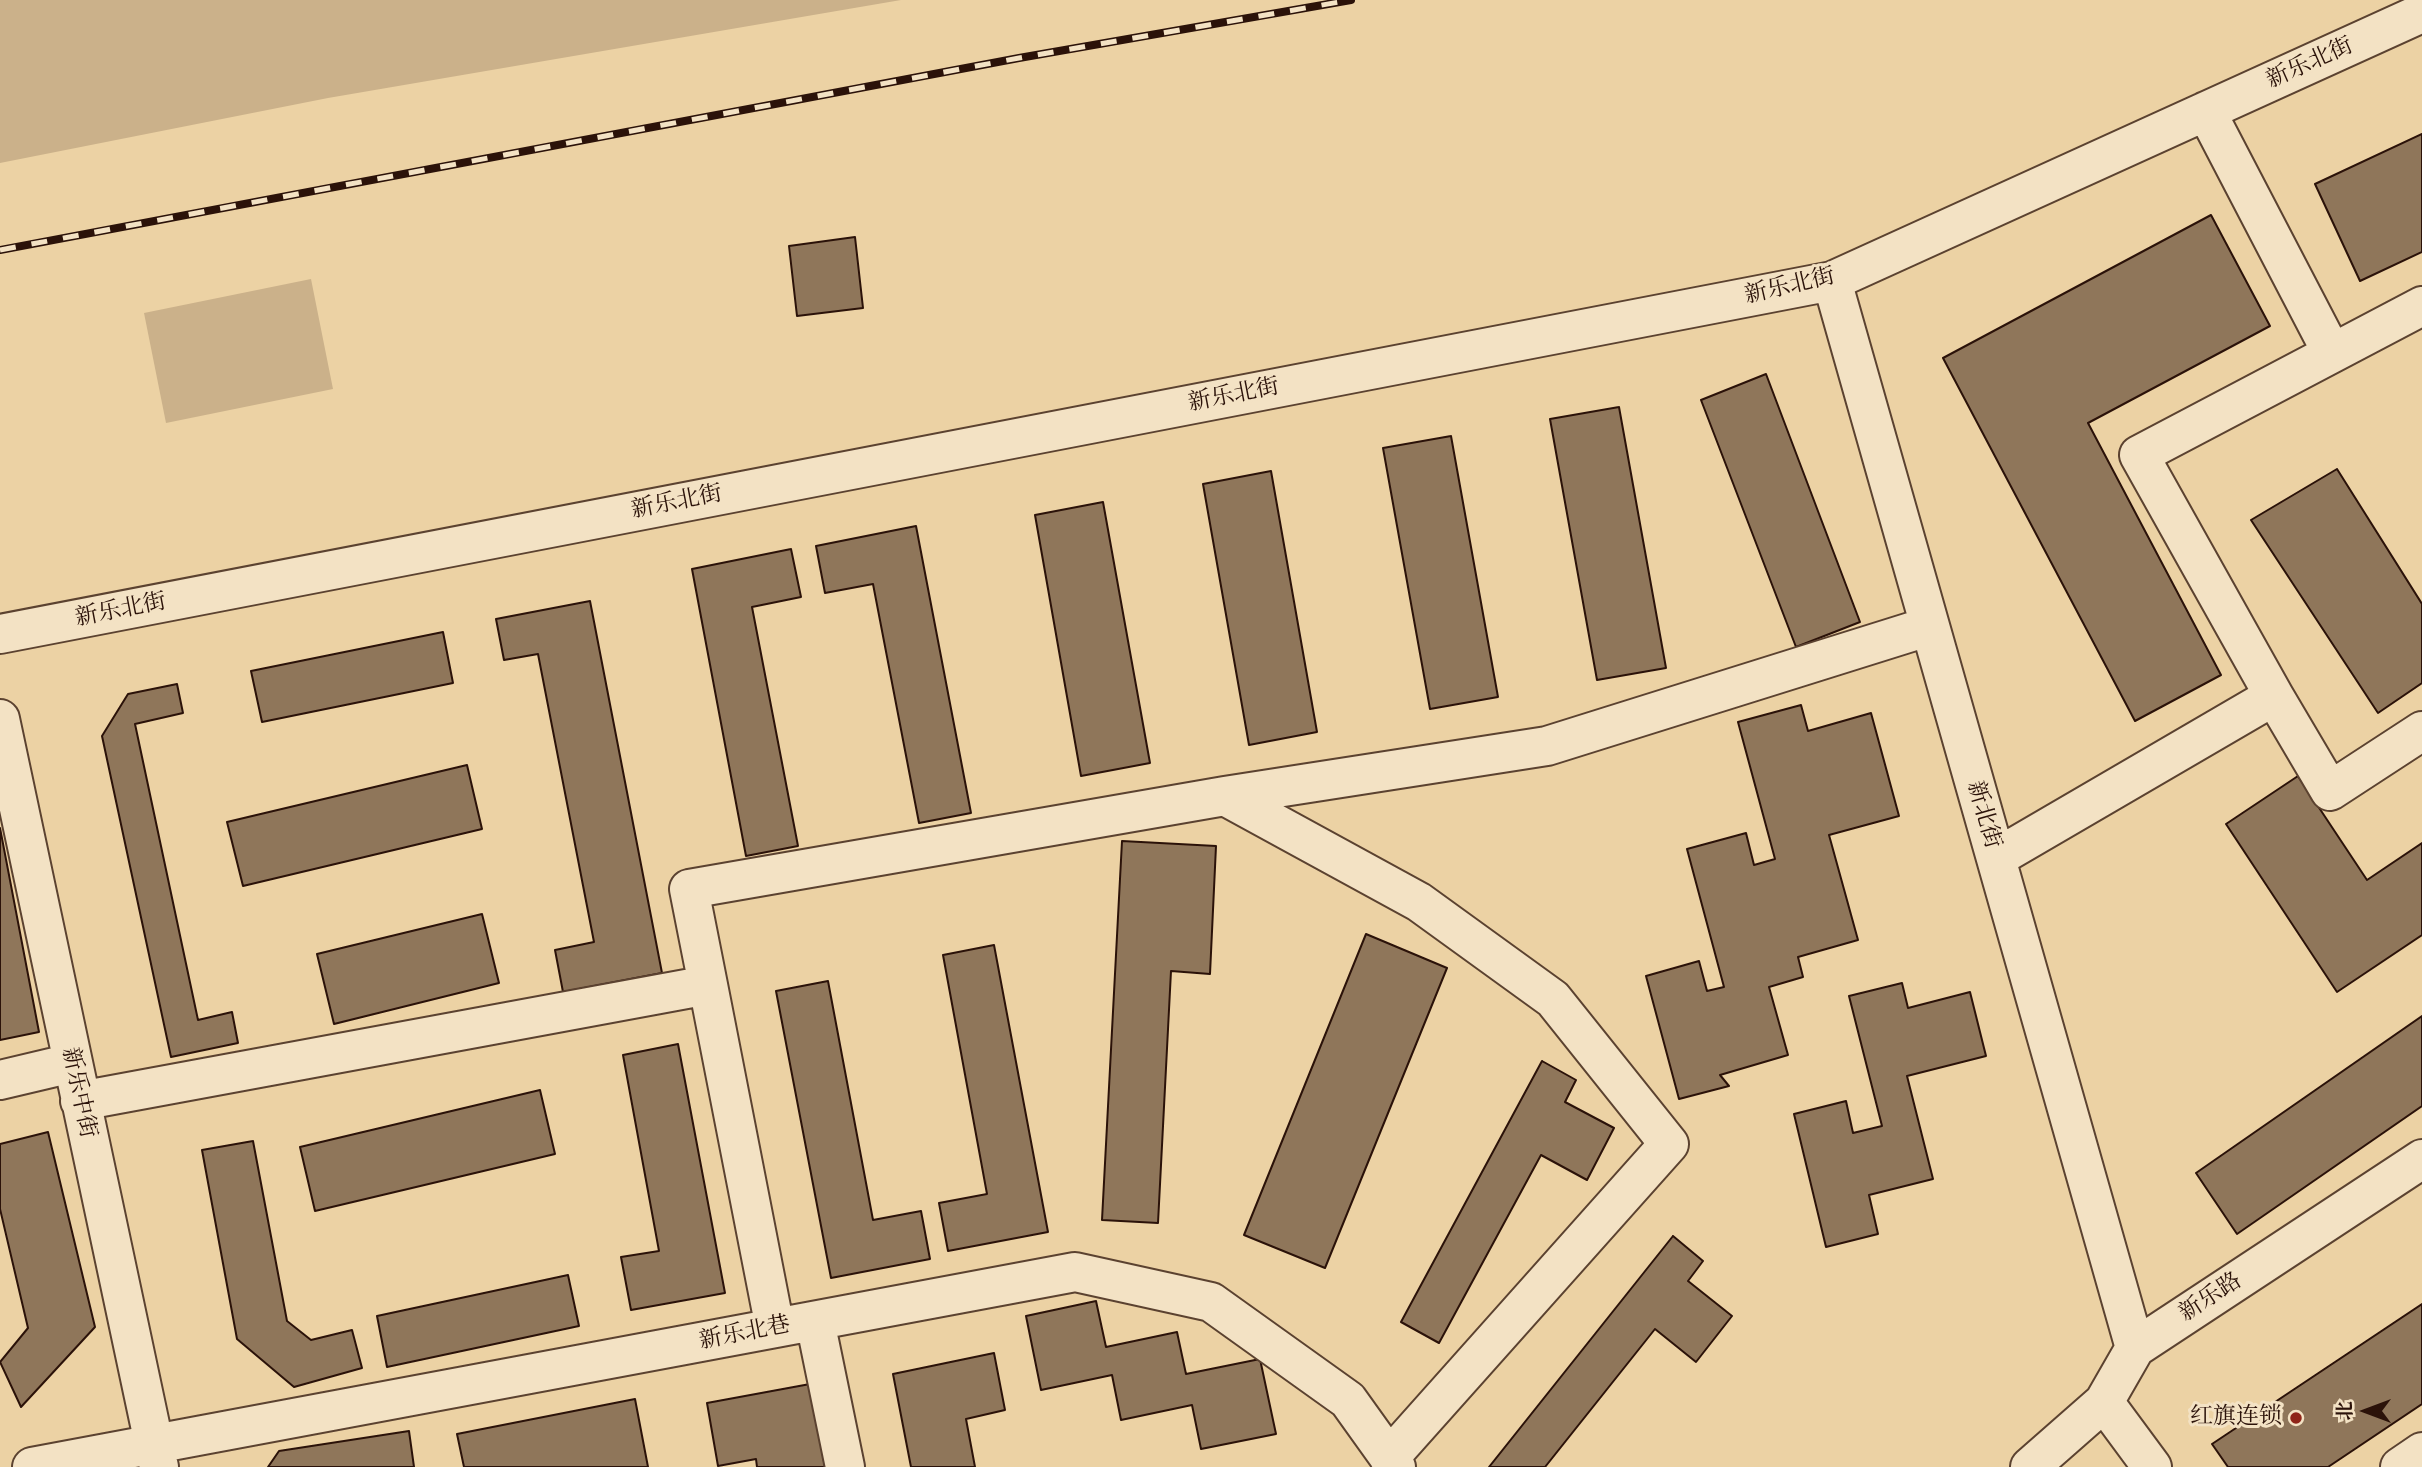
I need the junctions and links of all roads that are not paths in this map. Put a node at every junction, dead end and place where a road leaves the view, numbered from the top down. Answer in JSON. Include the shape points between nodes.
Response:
{"nodes":[{"id":1,"x":2422,"y":13,"type":"edge"},
{"id":2,"x":2207,"y":111,"type":"junction"},
{"id":3,"x":1832,"y":281,"type":"junction"},
{"id":4,"x":2422,"y":306,"type":"edge"},
{"id":5,"x":2332,"y":353,"type":"junction"},
{"id":6,"x":1930,"y":626,"type":"junction"},
{"id":7,"x":0,"y":634,"type":"edge"},
{"id":8,"x":2274,"y":696,"type":"junction"},
{"id":9,"x":0,"y":719,"type":"edge"},
{"id":10,"x":2422,"y":731,"type":"edge"},
{"id":11,"x":1225,"y":796,"type":"junction"},
{"id":12,"x":1996,"y":858,"type":"junction"},
{"id":13,"x":708,"y":985,"type":"junction"},
{"id":14,"x":72,"y":1063,"type":"junction"},
{"id":15,"x":0,"y":1080,"type":"edge"},
{"id":16,"x":80,"y":1101,"type":"junction"},
{"id":17,"x":2422,"y":1159,"type":"edge"},
{"id":18,"x":815,"y":1321,"type":"junction"},
{"id":19,"x":775,"y":1328,"type":"junction"},
{"id":20,"x":2135,"y":1348,"type":"junction"},
{"id":21,"x":2104,"y":1402,"type":"junction"},
{"id":22,"x":2422,"y":1452,"type":"edge"},
{"id":23,"x":155,"y":1456,"type":"edge"},
{"id":24,"x":1392,"y":1463,"type":"edge"},
{"id":25,"x":32,"y":1467,"type":"edge"},
{"id":26,"x":845,"y":1467,"type":"edge"},
{"id":27,"x":2030,"y":1467,"type":"edge"},
{"id":28,"x":2152,"y":1467,"type":"edge"},
{"id":29,"x":2400,"y":1467,"type":"edge"}],
"edges":[{"from":1,"to":2,"type":"street","name":"新乐北街"},
{"from":2,"to":3,"type":"street","name":"新乐北街"},
{"from":2,"to":5,"type":"street"},
{"from":3,"to":6,"type":"street","name":"新北街"},
{"from":3,"to":7,"type":"street","name":"新乐北街"},
{"from":4,"to":5,"type":"street"},
{"from":5,"to":8,"type":"street","via":[[2139,455]]},
{"from":6,"to":11,"type":"street","via":[[1547,746]]},
{"from":6,"to":12,"type":"street","name":"新北街"},
{"from":8,"to":10,"type":"street","via":[[2330,791]]},
{"from":8,"to":12,"type":"street"},
{"from":9,"to":14,"type":"street","name":"新乐中街"},
{"from":11,"to":13,"type":"street","via":[[689,889]]},
{"from":11,"to":24,"type":"street","via":[[1419,902],[1553,999],[1669,1144]]},
{"from":12,"to":20,"type":"street","name":"新北街"},
{"from":13,"to":16,"type":"street"},
{"from":13,"to":19,"type":"street"},
{"from":14,"to":15,"type":"street"},
{"from":14,"to":16,"type":"street","name":"新乐中街"},
{"from":16,"to":23,"type":"street","name":"新乐中街"},
{"from":17,"to":20,"type":"street","name":"新乐路"},
{"from":18,"to":19,"type":"street","name":"新乐北巷"},
{"from":18,"to":24,"type":"street","name":"新乐北巷","via":[[1074,1272],[1211,1302],[1348,1400]]},
{"from":18,"to":26,"type":"street"},
{"from":19,"to":23,"type":"street","name":"新乐北巷"},
{"from":20,"to":21,"type":"street","name":"新乐路"},
{"from":21,"to":27,"type":"street","name":"新乐路"},
{"from":21,"to":28,"type":"street"},
{"from":22,"to":29,"type":"street"},
{"from":23,"to":25,"type":"street","name":"新乐北巷"}]}
